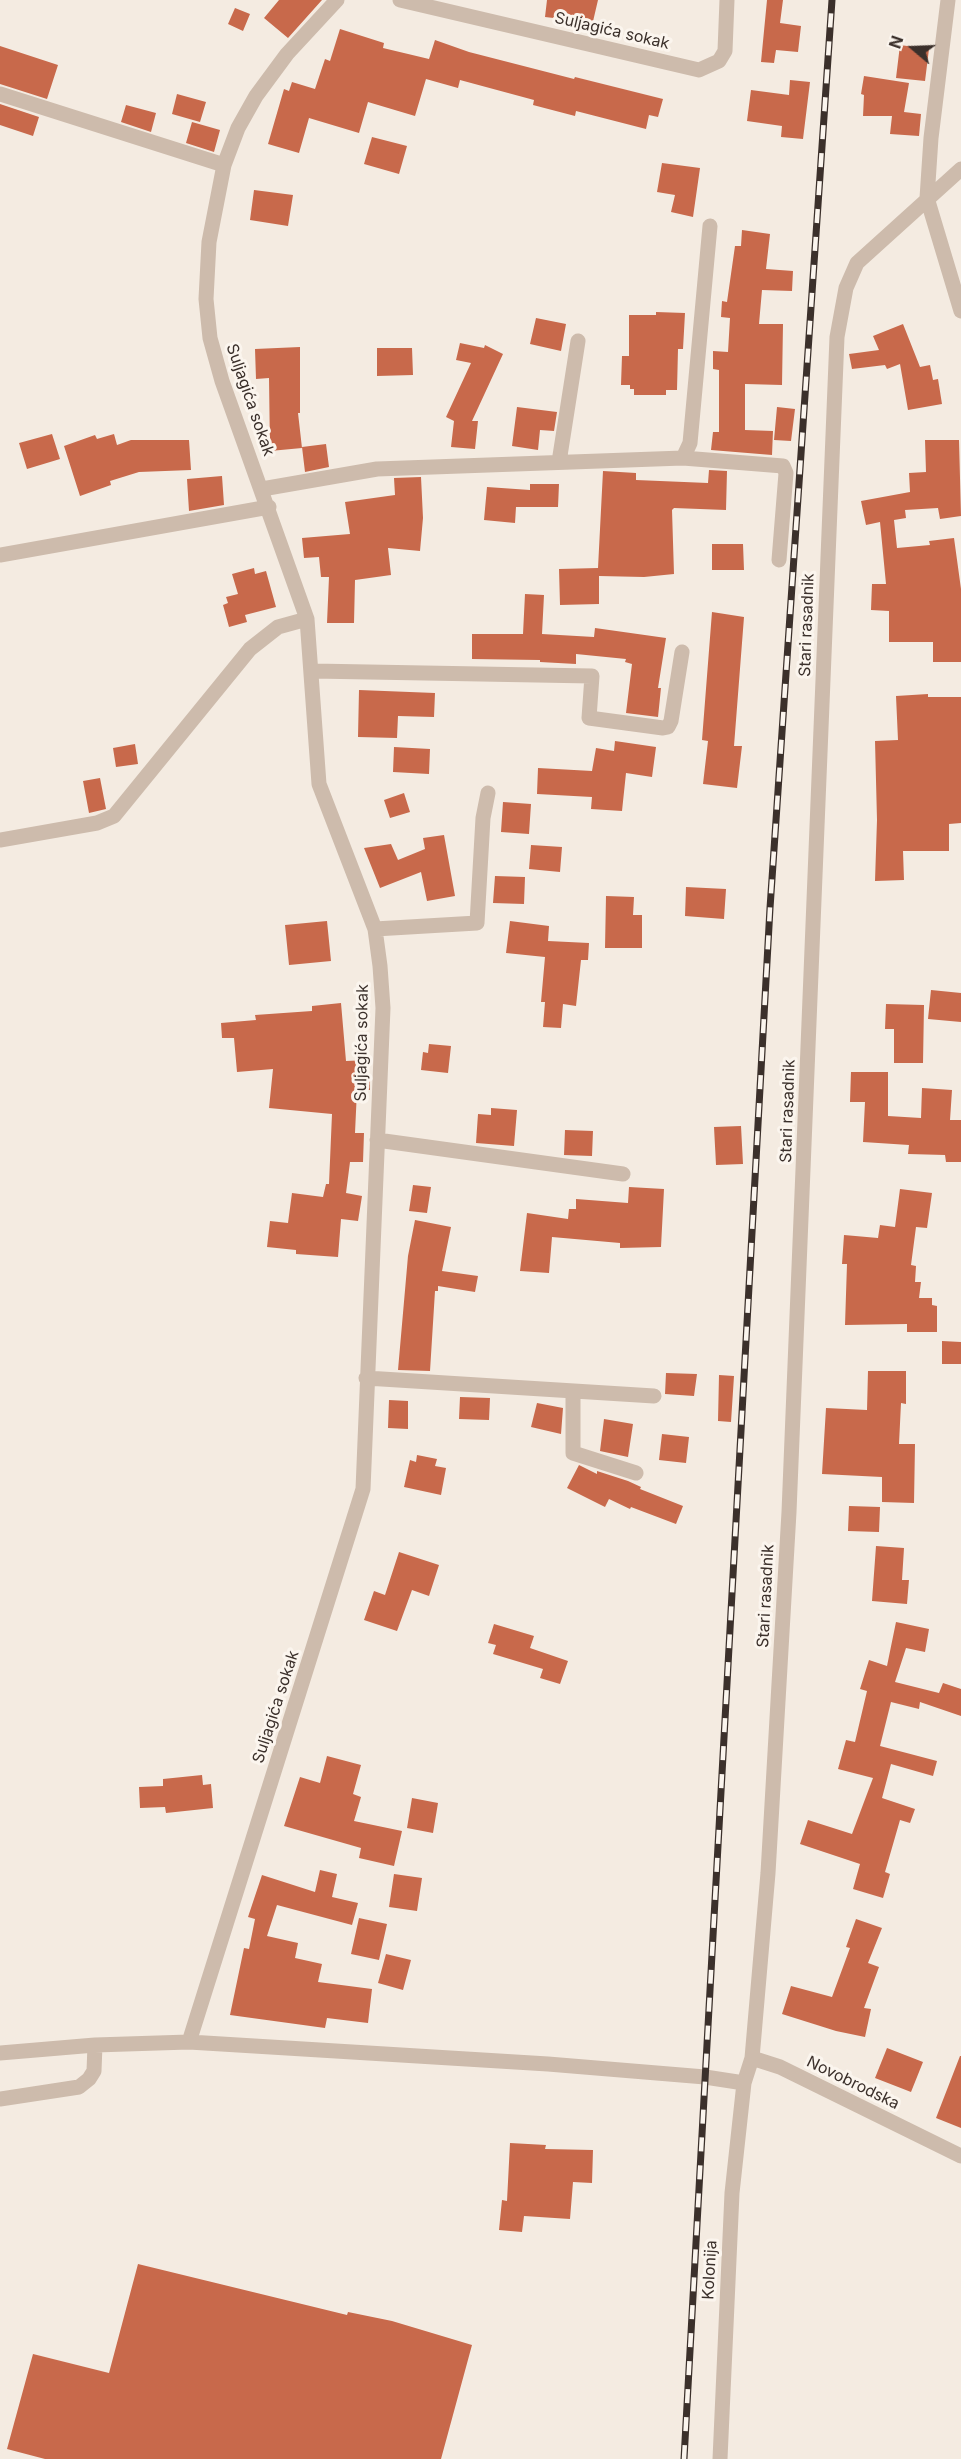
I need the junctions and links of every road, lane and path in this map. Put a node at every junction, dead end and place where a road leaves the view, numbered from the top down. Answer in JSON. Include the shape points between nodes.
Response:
{"nodes":[{"id":1,"x":337,"y":0,"type":"edge"},
{"id":2,"x":400,"y":0,"type":"edge"},
{"id":3,"x":727,"y":0,"type":"edge"},
{"id":4,"x":948,"y":0,"type":"edge"},
{"id":5,"x":0,"y":94,"type":"edge"},
{"id":6,"x":224,"y":165,"type":"junction"},
{"id":7,"x":961,"y":169,"type":"edge"},
{"id":8,"x":927,"y":198,"type":"junction"},
{"id":9,"x":710,"y":226,"type":"dead end"},
{"id":10,"x":961,"y":311,"type":"edge"},
{"id":11,"x":578,"y":340,"type":"dead end"},
{"id":12,"x":683,"y":458,"type":"junction"},
{"id":13,"x":559,"y":462,"type":"junction"},
{"id":14,"x":262,"y":489,"type":"junction"},
{"id":15,"x":269,"y":507,"type":"junction"},
{"id":16,"x":0,"y":555,"type":"edge"},
{"id":17,"x":778,"y":560,"type":"dead end"},
{"id":18,"x":307,"y":619,"type":"junction"},
{"id":19,"x":682,"y":652,"type":"dead end"},
{"id":20,"x":313,"y":671,"type":"junction"},
{"id":21,"x":488,"y":793,"type":"dead end"},
{"id":22,"x":0,"y":840,"type":"edge"},
{"id":23,"x":375,"y":929,"type":"junction"},
{"id":24,"x":377,"y":1140,"type":"junction"},
{"id":25,"x":622,"y":1174,"type":"dead end"},
{"id":26,"x":366,"y":1378,"type":"junction"},
{"id":27,"x":573,"y":1391,"type":"junction"},
{"id":28,"x":654,"y":1396,"type":"dead end"},
{"id":29,"x":636,"y":1473,"type":"dead end"},
{"id":30,"x":189,"y":2042,"type":"junction"},
{"id":31,"x":95,"y":2044,"type":"junction"},
{"id":32,"x":0,"y":2053,"type":"edge"},
{"id":33,"x":752,"y":2058,"type":"junction"},
{"id":34,"x":744,"y":2083,"type":"junction"},
{"id":35,"x":0,"y":2099,"type":"edge"},
{"id":36,"x":961,"y":2156,"type":"edge"},
{"id":37,"x":720,"y":2459,"type":"edge"}],
"edges":[{"from":1,"to":6,"type":"street","name":"Suljagića sokak","via":[[287,54],[256,96],[237,128]]},
{"from":2,"to":3,"type":"street","name":"Suljagića sokak","via":[[699,70],[719,61],[725,51]]},
{"from":4,"to":8,"type":"street"},
{"from":5,"to":6,"type":"street"},
{"from":6,"to":14,"type":"street","name":"Suljagića sokak","via":[[209,242],[206,299],[210,338]]},
{"from":7,"to":8,"type":"street","name":"Stari rasadnik"},
{"from":8,"to":10,"type":"street"},
{"from":8,"to":33,"type":"street","name":"Stari rasadnik","via":[[857,263],[846,288],[837,337],[789,1512],[768,1873]]},
{"from":9,"to":12,"type":"street","via":[[690,443]]},
{"from":11,"to":13,"type":"street"},
{"from":12,"to":13,"type":"street"},
{"from":12,"to":17,"type":"street","via":[[783,466],[786,473]]},
{"from":13,"to":14,"type":"street","via":[[377,469]]},
{"from":14,"to":15,"type":"street","name":"Suljagića sokak"},
{"from":15,"to":16,"type":"street"},
{"from":15,"to":18,"type":"street","name":"Suljagića sokak"},
{"from":18,"to":20,"type":"street","name":"Suljagića sokak"},
{"from":18,"to":22,"type":"street","via":[[278,627],[250,649],[114,816],[98,823]]},
{"from":19,"to":20,"type":"street","via":[[671,721],[663,728],[589,718],[592,676]]},
{"from":20,"to":23,"type":"street","name":"Suljagića sokak","via":[[319,784]]},
{"from":21,"to":23,"type":"street","via":[[477,923]]},
{"from":23,"to":24,"type":"street","name":"Suljagića sokak","via":[[383,1008]]},
{"from":24,"to":25,"type":"street"},
{"from":24,"to":26,"type":"street","name":"Suljagića sokak"},
{"from":26,"to":27,"type":"street"},
{"from":26,"to":30,"type":"street","name":"Suljagića sokak","via":[[363,1489],[358,1512]]},
{"from":27,"to":28,"type":"street"},
{"from":27,"to":29,"type":"street","via":[[573,1453]]},
{"from":30,"to":31,"type":"street"},
{"from":30,"to":34,"type":"street","via":[[548,2064],[705,2076]]},
{"from":31,"to":32,"type":"street"},
{"from":31,"to":35,"type":"street","via":[[94,2071],[79,2087]]},
{"from":33,"to":34,"type":"street"},
{"from":33,"to":36,"type":"street","name":"Novobrodska","via":[[780,2067]]},
{"from":34,"to":37,"type":"street","name":"Kolonija","via":[[732,2193]]}]}
